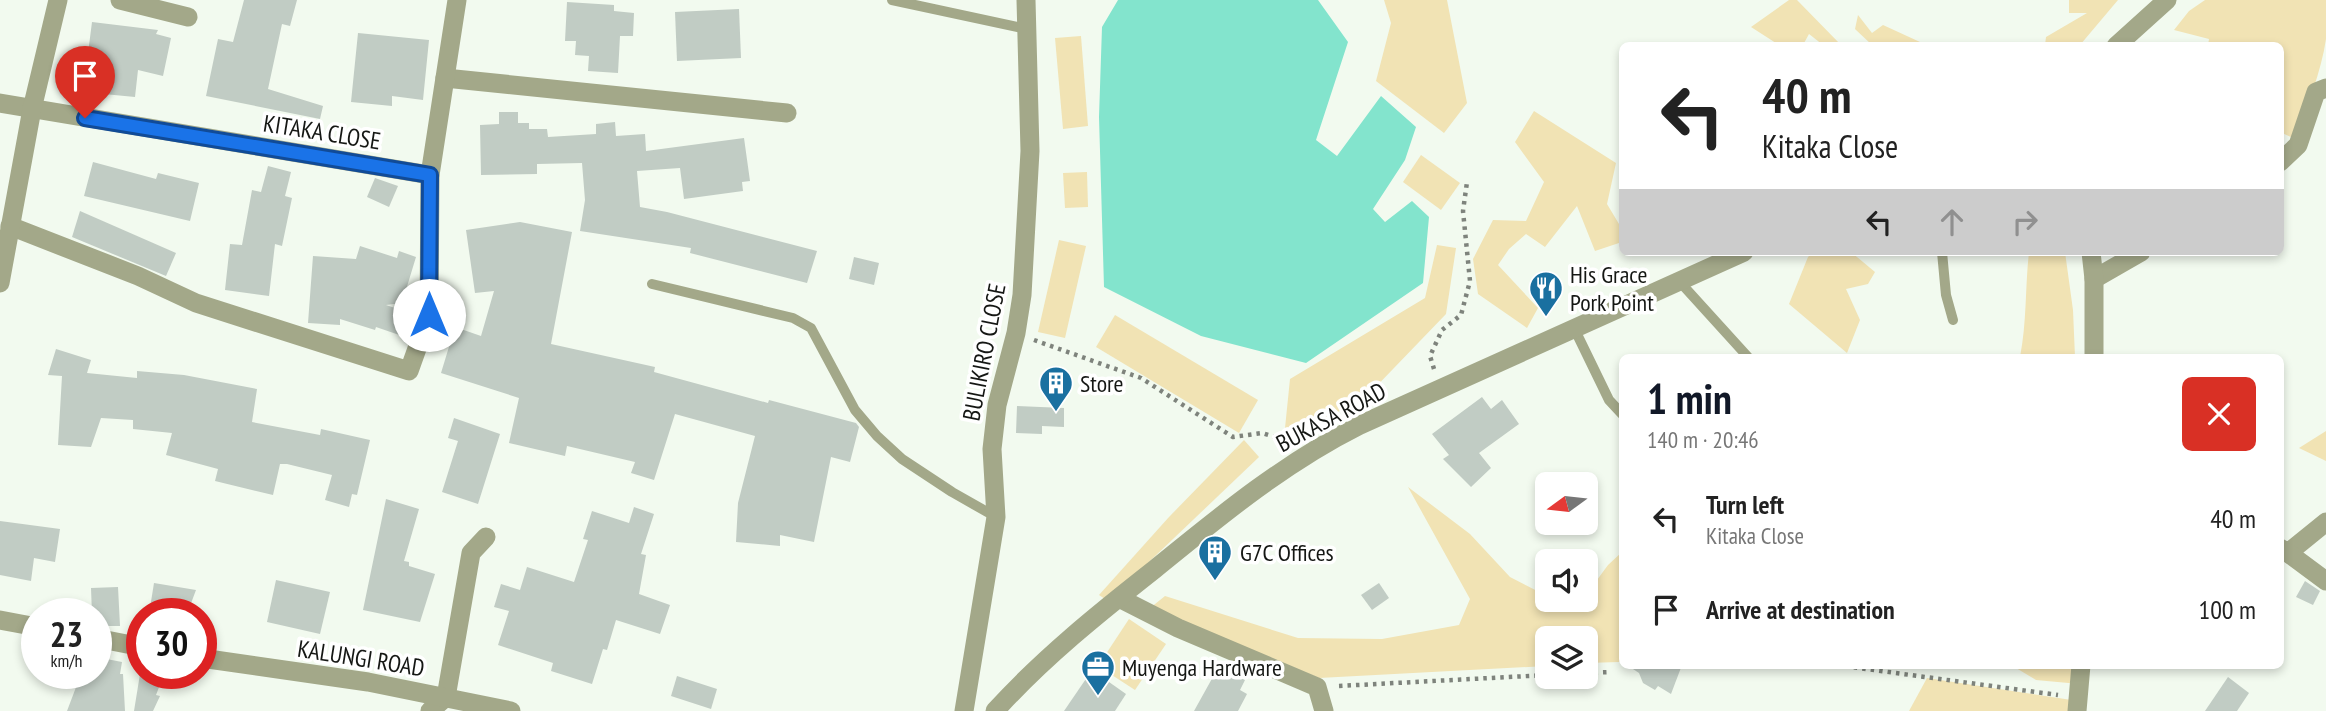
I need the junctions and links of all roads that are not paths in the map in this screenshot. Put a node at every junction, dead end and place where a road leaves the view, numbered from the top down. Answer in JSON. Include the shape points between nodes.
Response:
{"nodes":[{"id":1,"x":58,"y":0,"type":"edge"},
{"id":2,"x":120,"y":0,"type":"edge"},
{"id":3,"x":457,"y":0,"type":"edge"},
{"id":4,"x":892,"y":0,"type":"edge"},
{"id":5,"x":1026,"y":0,"type":"edge"},
{"id":6,"x":2162,"y":2,"type":"edge"},
{"id":7,"x":188,"y":18,"type":"dead end"},
{"id":8,"x":1027,"y":29,"type":"junction"},
{"id":9,"x":2120,"y":42,"type":"edge"},
{"id":10,"x":445,"y":78,"type":"junction"},
{"id":11,"x":2326,"y":88,"type":"edge"},
{"id":12,"x":0,"y":103,"type":"edge"},
{"id":13,"x":32,"y":109,"type":"junction"},
{"id":14,"x":787,"y":113,"type":"dead end"},
{"id":15,"x":2284,"y":158,"type":"edge"},
{"id":16,"x":430,"y":175,"type":"junction"},
{"id":17,"x":10,"y":226,"type":"junction"},
{"id":18,"x":1942,"y":256,"type":"edge"},
{"id":19,"x":2091,"y":256,"type":"edge"},
{"id":20,"x":2134,"y":256,"type":"edge"},
{"id":21,"x":1714,"y":258,"type":"edge"},
{"id":22,"x":2094,"y":279,"type":"junction"},
{"id":23,"x":1679,"y":281,"type":"junction"},
{"id":24,"x":0,"y":283,"type":"edge"},
{"id":25,"x":652,"y":284,"type":"dead end"},
{"id":26,"x":1953,"y":320,"type":"dead end"},
{"id":27,"x":1574,"y":328,"type":"junction"},
{"id":28,"x":1745,"y":354,"type":"edge"},
{"id":29,"x":2094,"y":354,"type":"edge"},
{"id":30,"x":1619,"y":411,"type":"edge"},
{"id":31,"x":996,"y":517,"type":"junction"},
{"id":32,"x":2326,"y":522,"type":"edge"},
{"id":33,"x":486,"y":537,"type":"dead end"},
{"id":34,"x":2284,"y":550,"type":"edge"},
{"id":35,"x":2326,"y":581,"type":"edge"},
{"id":36,"x":1119,"y":598,"type":"junction"},
{"id":37,"x":0,"y":620,"type":"edge"},
{"id":38,"x":21,"y":624,"type":"edge"},
{"id":39,"x":217,"y":660,"type":"edge"},
{"id":40,"x":2081,"y":669,"type":"edge"},
{"id":41,"x":446,"y":697,"type":"junction"},
{"id":42,"x":2078,"y":704,"type":"edge"},
{"id":43,"x":430,"y":711,"type":"edge"},
{"id":44,"x":511,"y":711,"type":"edge"},
{"id":45,"x":964,"y":711,"type":"edge"},
{"id":46,"x":995,"y":711,"type":"edge"},
{"id":47,"x":1324,"y":711,"type":"edge"}],
"edges":[{"from":1,"to":13,"type":"street"},
{"from":2,"to":7,"type":"street"},
{"from":3,"to":10,"type":"street"},
{"from":4,"to":8,"type":"lane"},
{"from":5,"to":8,"type":"street","name":"BULIKIRO CLOSE"},
{"from":6,"to":9,"type":"street"},
{"from":8,"to":31,"type":"street","name":"BULIKIRO CLOSE","via":[[1030,151],[1022,295],[997,405],[992,449]]},
{"from":10,"to":14,"type":"street"},
{"from":10,"to":16,"type":"street"},
{"from":11,"to":15,"type":"street","via":[[2316,92],[2298,145]]},
{"from":12,"to":13,"type":"street","name":"KITAKA CLOSE"},
{"from":13,"to":16,"type":"street","name":"KITAKA CLOSE"},
{"from":13,"to":17,"type":"street"},
{"from":16,"to":17,"type":"street","via":[[429,315],[409,370],[196,303]]},
{"from":17,"to":24,"type":"street"},
{"from":18,"to":26,"type":"lane"},
{"from":19,"to":22,"type":"street"},
{"from":20,"to":22,"type":"street"},
{"from":21,"to":23,"type":"street","name":"BUKASA ROAD"},
{"from":22,"to":29,"type":"street"},
{"from":23,"to":27,"type":"street","name":"BUKASA ROAD"},
{"from":23,"to":28,"type":"lane"},
{"from":25,"to":31,"type":"lane","via":[[793,318],[811,328],[855,410],[877,436],[902,459]]},
{"from":27,"to":30,"type":"lane","via":[[1609,400]]},
{"from":27,"to":36,"type":"street","name":"BUKASA ROAD","via":[[1315,449],[1246,496]]},
{"from":31,"to":45,"type":"street","name":"BULIKIRO CLOSE"},
{"from":32,"to":34,"type":"street"},
{"from":33,"to":41,"type":"street","via":[[471,553]]},
{"from":34,"to":35,"type":"street"},
{"from":36,"to":46,"type":"street","name":"BUKASA ROAD","via":[[1055,651]]},
{"from":36,"to":47,"type":"street","via":[[1317,687]]},
{"from":37,"to":38,"type":"street"},
{"from":39,"to":41,"type":"street","name":"KALUNGI ROAD"},
{"from":40,"to":42,"type":"street"},
{"from":41,"to":43,"type":"street"},
{"from":41,"to":44,"type":"street","name":"KALUNGI ROAD"}]}
